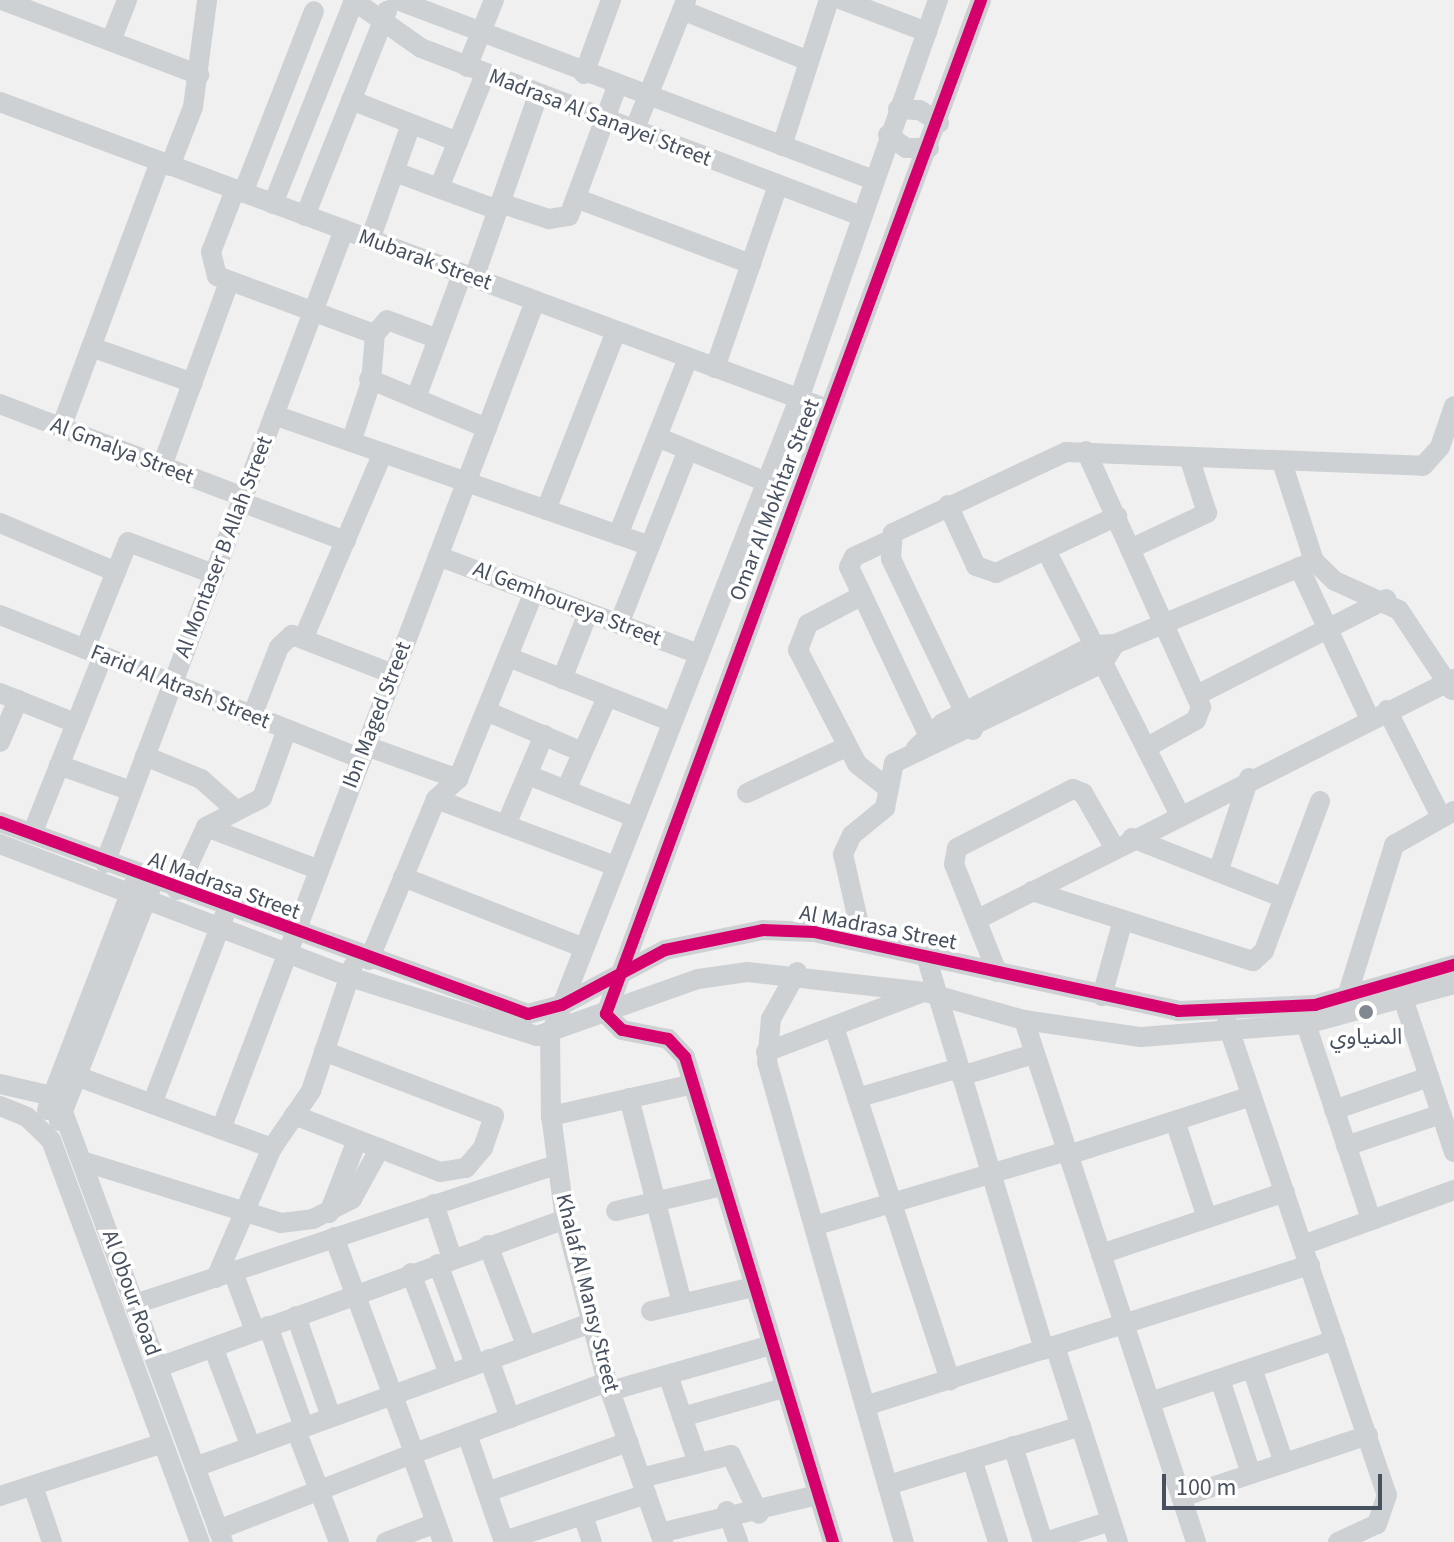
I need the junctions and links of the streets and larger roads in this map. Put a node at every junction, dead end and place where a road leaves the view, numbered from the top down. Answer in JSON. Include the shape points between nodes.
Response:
{"nodes":[{"id":1,"x":2,"y":0,"type":"edge"},
{"id":2,"x":127,"y":0,"type":"edge"},
{"id":3,"x":207,"y":0,"type":"edge"},
{"id":4,"x":354,"y":0,"type":"edge"},
{"id":5,"x":395,"y":0,"type":"edge"},
{"id":6,"x":494,"y":0,"type":"edge"},
{"id":7,"x":611,"y":0,"type":"edge"},
{"id":8,"x":829,"y":0,"type":"edge"},
{"id":9,"x":842,"y":0,"type":"edge"},
{"id":10,"x":938,"y":0,"type":"edge"},
{"id":11,"x":981,"y":0,"type":"edge"},
{"id":12,"x":684,"y":5,"type":"edge"},
{"id":13,"x":314,"y":11,"type":"dead end"},
{"id":14,"x":382,"y":22,"type":"junction"},
{"id":15,"x":927,"y":32,"type":"junction"},
{"id":16,"x":481,"y":33,"type":"junction"},
{"id":17,"x":111,"y":41,"type":"junction"},
{"id":18,"x":809,"y":61,"type":"junction"},
{"id":19,"x":476,"y":70,"type":"junction"},
{"id":20,"x":584,"y":74,"type":"junction"},
{"id":21,"x":199,"y":75,"type":"junction"},
{"id":22,"x":617,"y":86,"type":"junction"},
{"id":23,"x":538,"y":95,"type":"junction"},
{"id":24,"x":648,"y":98,"type":"junction"},
{"id":25,"x":351,"y":100,"type":"junction"},
{"id":26,"x":0,"y":102,"type":"edge"},
{"id":27,"x":898,"y":109,"type":"junction"},
{"id":28,"x":9,"y":118,"type":"edge"},
{"id":29,"x":605,"y":120,"type":"junction"},
{"id":30,"x":939,"y":123,"type":"junction"},
{"id":31,"x":411,"y":124,"type":"junction"},
{"id":32,"x":634,"y":131,"type":"junction"},
{"id":33,"x":888,"y":135,"type":"junction"},
{"id":34,"x":458,"y":142,"type":"junction"},
{"id":35,"x":782,"y":146,"type":"junction"},
{"id":36,"x":929,"y":148,"type":"junction"},
{"id":37,"x":165,"y":164,"type":"junction"},
{"id":38,"x":395,"y":172,"type":"junction"},
{"id":39,"x":871,"y":179,"type":"junction"},
{"id":40,"x":778,"y":185,"type":"junction"},
{"id":41,"x":439,"y":188,"type":"junction"},
{"id":42,"x":239,"y":191,"type":"junction"},
{"id":43,"x":578,"y":199,"type":"junction"},
{"id":44,"x":273,"y":204,"type":"junction"},
{"id":45,"x":499,"y":206,"type":"junction"},
{"id":46,"x":858,"y":215,"type":"junction"},
{"id":47,"x":305,"y":216,"type":"junction"},
{"id":48,"x":344,"y":230,"type":"junction"},
{"id":49,"x":370,"y":240,"type":"junction"},
{"id":50,"x":751,"y":264,"type":"junction"},
{"id":51,"x":468,"y":276,"type":"junction"},
{"id":52,"x":229,"y":282,"type":"junction"},
{"id":53,"x":535,"y":301,"type":"junction"},
{"id":54,"x":313,"y":311,"type":"junction"},
{"id":55,"x":616,"y":331,"type":"junction"},
{"id":56,"x":375,"y":334,"type":"junction"},
{"id":57,"x":438,"y":339,"type":"junction"},
{"id":58,"x":91,"y":347,"type":"junction"},
{"id":59,"x":688,"y":358,"type":"junction"},
{"id":60,"x":715,"y":368,"type":"junction"},
{"id":61,"x":369,"y":379,"type":"junction"},
{"id":62,"x":193,"y":383,"type":"junction"},
{"id":63,"x":416,"y":398,"type":"junction"},
{"id":64,"x":799,"y":399,"type":"junction"},
{"id":65,"x":0,"y":404,"type":"edge"},
{"id":66,"x":1454,"y":406,"type":"edge"},
{"id":67,"x":830,"y":410,"type":"junction"},
{"id":68,"x":274,"y":415,"type":"junction"},
{"id":69,"x":61,"y":428,"type":"junction"},
{"id":70,"x":487,"y":428,"type":"junction"},
{"id":71,"x":657,"y":437,"type":"junction"},
{"id":72,"x":351,"y":442,"type":"junction"},
{"id":73,"x":688,"y":450,"type":"junction"},
{"id":74,"x":1086,"y":451,"type":"junction"},
{"id":75,"x":383,"y":453,"type":"junction"},
{"id":76,"x":1189,"y":457,"type":"junction"},
{"id":77,"x":1282,"y":462,"type":"junction"},
{"id":78,"x":162,"y":466,"type":"junction"},
{"id":79,"x":466,"y":482,"type":"junction"},
{"id":80,"x":766,"y":482,"type":"junction"},
{"id":81,"x":242,"y":500,"type":"junction"},
{"id":82,"x":948,"y":505,"type":"junction"},
{"id":83,"x":546,"y":510,"type":"junction"},
{"id":84,"x":1117,"y":516,"type":"junction"},
{"id":85,"x":0,"y":523,"type":"edge"},
{"id":86,"x":618,"y":535,"type":"junction"},
{"id":87,"x":346,"y":541,"type":"junction"},
{"id":88,"x":888,"y":541,"type":"junction"},
{"id":89,"x":650,"y":546,"type":"junction"},
{"id":90,"x":1132,"y":548,"type":"junction"},
{"id":91,"x":1046,"y":550,"type":"junction"},
{"id":92,"x":438,"y":556,"type":"junction"},
{"id":93,"x":1307,"y":564,"type":"junction"},
{"id":94,"x":116,"y":572,"type":"junction"},
{"id":95,"x":214,"y":574,"type":"junction"},
{"id":96,"x":534,"y":592,"type":"junction"},
{"id":97,"x":861,"y":596,"type":"junction"},
{"id":98,"x":1386,"y":599,"type":"junction"},
{"id":99,"x":588,"y":613,"type":"junction"},
{"id":100,"x":0,"y":616,"type":"edge"},
{"id":101,"x":1165,"y":620,"type":"junction"},
{"id":102,"x":619,"y":624,"type":"junction"},
{"id":103,"x":1328,"y":628,"type":"junction"},
{"id":104,"x":304,"y":637,"type":"junction"},
{"id":105,"x":94,"y":653,"type":"junction"},
{"id":106,"x":696,"y":653,"type":"junction"},
{"id":107,"x":1098,"y":654,"type":"junction"},
{"id":108,"x":508,"y":657,"type":"junction"},
{"id":109,"x":393,"y":674,"type":"junction"},
{"id":110,"x":562,"y":679,"type":"junction"},
{"id":111,"x":172,"y":684,"type":"junction"},
{"id":112,"x":1451,"y":685,"type":"edge"},
{"id":113,"x":1199,"y":694,"type":"junction"},
{"id":114,"x":9,"y":696,"type":"edge"},
{"id":115,"x":607,"y":697,"type":"junction"},
{"id":116,"x":486,"y":711,"type":"junction"},
{"id":117,"x":1379,"y":715,"type":"junction"},
{"id":118,"x":252,"y":716,"type":"junction"},
{"id":119,"x":670,"y":721,"type":"junction"},
{"id":120,"x":968,"y":721,"type":"junction"},
{"id":121,"x":75,"y":723,"type":"junction"},
{"id":122,"x":287,"y":729,"type":"junction"},
{"id":123,"x":544,"y":735,"type":"junction"},
{"id":124,"x":922,"y":741,"type":"junction"},
{"id":125,"x":0,"y":742,"type":"edge"},
{"id":126,"x":846,"y":747,"type":"junction"},
{"id":127,"x":1146,"y":748,"type":"junction"},
{"id":128,"x":363,"y":752,"type":"junction"},
{"id":129,"x":582,"y":752,"type":"junction"},
{"id":130,"x":145,"y":756,"type":"junction"},
{"id":131,"x":59,"y":765,"type":"junction"},
{"id":132,"x":528,"y":775,"type":"junction"},
{"id":133,"x":1249,"y":778,"type":"junction"},
{"id":134,"x":458,"y":779,"type":"junction"},
{"id":135,"x":888,"y":788,"type":"junction"},
{"id":136,"x":566,"y":790,"type":"junction"},
{"id":137,"x":131,"y":791,"type":"junction"},
{"id":138,"x":747,"y":793,"type":"dead end"},
{"id":139,"x":436,"y":799,"type":"junction"},
{"id":140,"x":1320,"y":801,"type":"dead end"},
{"id":141,"x":236,"y":810,"type":"junction"},
{"id":142,"x":1179,"y":813,"type":"junction"},
{"id":143,"x":1448,"y":814,"type":"edge"},
{"id":144,"x":634,"y":817,"type":"junction"},
{"id":145,"x":0,"y":822,"type":"edge"},
{"id":146,"x":506,"y":825,"type":"junction"},
{"id":147,"x":206,"y":827,"type":"junction"},
{"id":148,"x":32,"y":834,"type":"junction"},
{"id":149,"x":1123,"y":843,"type":"junction"},
{"id":150,"x":0,"y":844,"type":"edge"},
{"id":151,"x":105,"y":863,"type":"junction"},
{"id":152,"x":615,"y":866,"type":"junction"},
{"id":153,"x":317,"y":869,"type":"junction"},
{"id":154,"x":1218,"y":872,"type":"junction"},
{"id":155,"x":403,"y":877,"type":"junction"},
{"id":156,"x":142,"y":888,"type":"junction"},
{"id":157,"x":177,"y":890,"type":"junction"},
{"id":158,"x":1032,"y":891,"type":"junction"},
{"id":159,"x":1284,"y":898,"type":"junction"},
{"id":160,"x":223,"y":918,"type":"junction"},
{"id":161,"x":978,"y":919,"type":"junction"},
{"id":162,"x":1123,"y":920,"type":"junction"},
{"id":163,"x":292,"y":932,"type":"junction"},
{"id":164,"x":863,"y":942,"type":"junction"},
{"id":165,"x":584,"y":948,"type":"junction"},
{"id":166,"x":284,"y":952,"type":"junction"},
{"id":167,"x":926,"y":956,"type":"junction"},
{"id":168,"x":363,"y":957,"type":"junction"},
{"id":169,"x":1454,"y":965,"type":"edge"},
{"id":170,"x":620,"y":971,"type":"junction"},
{"id":171,"x":797,"y":972,"type":"junction"},
{"id":172,"x":997,"y":972,"type":"junction"},
{"id":173,"x":350,"y":977,"type":"junction"},
{"id":174,"x":1454,"y":984,"type":"edge"},
{"id":175,"x":1400,"y":991,"type":"junction"},
{"id":176,"x":931,"y":993,"type":"junction"},
{"id":177,"x":1102,"y":996,"type":"junction"},
{"id":178,"x":562,"y":1005,"type":"junction"},
{"id":179,"x":1344,"y":1008,"type":"junction"},
{"id":180,"x":1223,"y":1012,"type":"junction"},
{"id":181,"x":606,"y":1014,"type":"junction"},
{"id":182,"x":1303,"y":1016,"type":"junction"},
{"id":183,"x":1024,"y":1020,"type":"junction"},
{"id":184,"x":834,"y":1027,"type":"junction"},
{"id":185,"x":1230,"y":1034,"type":"junction"},
{"id":186,"x":550,"y":1036,"type":"junction"},
{"id":187,"x":324,"y":1051,"type":"junction"},
{"id":188,"x":766,"y":1052,"type":"junction"},
{"id":189,"x":1034,"y":1054,"type":"junction"},
{"id":190,"x":960,"y":1072,"type":"junction"},
{"id":191,"x":79,"y":1077,"type":"junction"},
{"id":192,"x":1429,"y":1077,"type":"junction"},
{"id":193,"x":0,"y":1084,"type":"edge"},
{"id":194,"x":693,"y":1084,"type":"junction"},
{"id":195,"x":1252,"y":1096,"type":"junction"},
{"id":196,"x":629,"y":1098,"type":"junction"},
{"id":197,"x":857,"y":1098,"type":"junction"},
{"id":198,"x":152,"y":1104,"type":"junction"},
{"id":199,"x":58,"y":1105,"type":"junction"},
{"id":200,"x":0,"y":1106,"type":"edge"},
{"id":201,"x":1334,"y":1110,"type":"junction"},
{"id":202,"x":1441,"y":1114,"type":"junction"},
{"id":203,"x":294,"y":1115,"type":"junction"},
{"id":204,"x":551,"y":1116,"type":"junction"},
{"id":205,"x":1175,"y":1121,"type":"junction"},
{"id":206,"x":221,"y":1129,"type":"junction"},
{"id":207,"x":45,"y":1132,"type":"junction"},
{"id":208,"x":357,"y":1140,"type":"junction"},
{"id":209,"x":1346,"y":1146,"type":"junction"},
{"id":210,"x":272,"y":1148,"type":"junction"},
{"id":211,"x":380,"y":1148,"type":"junction"},
{"id":212,"x":1454,"y":1152,"type":"edge"},
{"id":213,"x":1067,"y":1153,"type":"junction"},
{"id":214,"x":82,"y":1161,"type":"junction"},
{"id":215,"x":556,"y":1165,"type":"junction"},
{"id":216,"x":991,"y":1173,"type":"junction"},
{"id":217,"x":723,"y":1186,"type":"junction"},
{"id":218,"x":1454,"y":1190,"type":"edge"},
{"id":219,"x":1285,"y":1192,"type":"junction"},
{"id":220,"x":656,"y":1202,"type":"junction"},
{"id":221,"x":892,"y":1203,"type":"junction"},
{"id":222,"x":434,"y":1204,"type":"junction"},
{"id":223,"x":616,"y":1211,"type":"dead end"},
{"id":224,"x":329,"y":1213,"type":"junction"},
{"id":225,"x":243,"y":1215,"type":"junction"},
{"id":226,"x":1207,"y":1218,"type":"junction"},
{"id":227,"x":565,"y":1219,"type":"junction"},
{"id":228,"x":1371,"y":1220,"type":"junction"},
{"id":229,"x":814,"y":1226,"type":"junction"},
{"id":230,"x":334,"y":1237,"type":"junction"},
{"id":231,"x":488,"y":1245,"type":"junction"},
{"id":232,"x":1101,"y":1254,"type":"junction"},
{"id":233,"x":1306,"y":1255,"type":"junction"},
{"id":234,"x":445,"y":1261,"type":"junction"},
{"id":235,"x":411,"y":1273,"type":"junction"},
{"id":236,"x":224,"y":1275,"type":"junction"},
{"id":237,"x":753,"y":1287,"type":"junction"},
{"id":238,"x":355,"y":1294,"type":"junction"},
{"id":239,"x":682,"y":1303,"type":"junction"},
{"id":240,"x":135,"y":1304,"type":"junction"},
{"id":241,"x":651,"y":1311,"type":"dead end"},
{"id":242,"x":296,"y":1316,"type":"junction"},
{"id":243,"x":591,"y":1323,"type":"junction"},
{"id":244,"x":1124,"y":1324,"type":"junction"},
{"id":245,"x":262,"y":1329,"type":"junction"},
{"id":246,"x":1335,"y":1340,"type":"junction"},
{"id":247,"x":526,"y":1345,"type":"junction"},
{"id":248,"x":771,"y":1345,"type":"junction"},
{"id":249,"x":213,"y":1347,"type":"junction"},
{"id":250,"x":1050,"y":1348,"type":"junction"},
{"id":251,"x":482,"y":1361,"type":"junction"},
{"id":252,"x":159,"y":1367,"type":"junction"},
{"id":253,"x":1252,"y":1368,"type":"junction"},
{"id":254,"x":449,"y":1374,"type":"junction"},
{"id":255,"x":668,"y":1375,"type":"junction"},
{"id":256,"x":1220,"y":1379,"type":"junction"},
{"id":257,"x":950,"y":1380,"type":"junction"},
{"id":258,"x":609,"y":1387,"type":"junction"},
{"id":259,"x":784,"y":1388,"type":"junction"},
{"id":260,"x":392,"y":1394,"type":"junction"},
{"id":261,"x":1150,"y":1402,"type":"junction"},
{"id":262,"x":865,"y":1406,"type":"junction"},
{"id":263,"x":331,"y":1417,"type":"junction"},
{"id":264,"x":682,"y":1417,"type":"junction"},
{"id":265,"x":510,"y":1418,"type":"junction"},
{"id":266,"x":1081,"y":1426,"type":"junction"},
{"id":267,"x":300,"y":1428,"type":"junction"},
{"id":268,"x":467,"y":1434,"type":"junction"},
{"id":269,"x":1368,"y":1435,"type":"junction"},
{"id":270,"x":628,"y":1442,"type":"junction"},
{"id":271,"x":163,"y":1443,"type":"junction"},
{"id":272,"x":1013,"y":1446,"type":"junction"},
{"id":273,"x":251,"y":1447,"type":"junction"},
{"id":274,"x":413,"y":1454,"type":"junction"},
{"id":275,"x":972,"y":1459,"type":"junction"},
{"id":276,"x":697,"y":1460,"type":"junction"},
{"id":277,"x":1284,"y":1463,"type":"junction"},
{"id":278,"x":195,"y":1467,"type":"junction"},
{"id":279,"x":1251,"y":1474,"type":"junction"},
{"id":280,"x":888,"y":1485,"type":"junction"},
{"id":281,"x":33,"y":1486,"type":"junction"},
{"id":282,"x":643,"y":1486,"type":"junction"},
{"id":283,"x":318,"y":1491,"type":"junction"},
{"id":284,"x":487,"y":1492,"type":"junction"},
{"id":285,"x":817,"y":1495,"type":"junction"},
{"id":286,"x":0,"y":1496,"type":"edge"},
{"id":287,"x":1182,"y":1497,"type":"junction"},
{"id":288,"x":727,"y":1511,"type":"junction"},
{"id":289,"x":759,"y":1514,"type":"junction"},
{"id":290,"x":583,"y":1515,"type":"junction"},
{"id":291,"x":1111,"y":1521,"type":"junction"},
{"id":292,"x":440,"y":1533,"type":"edge"},
{"id":293,"x":220,"y":1536,"type":"edge"},
{"id":294,"x":661,"y":1537,"type":"edge"},
{"id":295,"x":504,"y":1541,"type":"edge"},
{"id":296,"x":52,"y":1542,"type":"edge"},
{"id":297,"x":200,"y":1542,"type":"edge"},
{"id":298,"x":339,"y":1542,"type":"edge"},
{"id":299,"x":386,"y":1542,"type":"edge"},
{"id":300,"x":592,"y":1542,"type":"edge"},
{"id":301,"x":738,"y":1542,"type":"edge"},
{"id":302,"x":833,"y":1542,"type":"edge"},
{"id":303,"x":904,"y":1542,"type":"edge"},
{"id":304,"x":998,"y":1542,"type":"edge"},
{"id":305,"x":1044,"y":1542,"type":"edge"},
{"id":306,"x":1118,"y":1542,"type":"edge"},
{"id":307,"x":1196,"y":1542,"type":"edge"},
{"id":308,"x":1338,"y":1542,"type":"edge"}],
"edges":[{"from":1,"to":17,"type":"street"},
{"from":2,"to":17,"type":"street"},
{"from":3,"to":21,"type":"street"},
{"from":4,"to":14,"type":"street","name":"Madrasa Al Sanayei Street"},
{"from":4,"to":44,"type":"street"},
{"from":5,"to":14,"type":"street"},
{"from":5,"to":16,"type":"street","name":"Madrasa Al Sanayei Street"},
{"from":6,"to":16,"type":"street"},
{"from":7,"to":20,"type":"street"},
{"from":8,"to":18,"type":"street"},
{"from":9,"to":15,"type":"street"},
{"from":10,"to":15,"type":"street","name":"Omar Al Mokhtar Street"},
{"from":11,"to":30,"type":"street","name":"Omar Al Mokhtar Street"},
{"from":12,"to":18,"type":"street"},
{"from":12,"to":24,"type":"street"},
{"from":13,"to":42,"type":"street"},
{"from":14,"to":19,"type":"street","name":"Madrasa Al Sanayei Street"},
{"from":14,"to":25,"type":"street"},
{"from":15,"to":27,"type":"street","name":"Omar Al Mokhtar Street"},
{"from":16,"to":19,"type":"street"},
{"from":16,"to":20,"type":"street","name":"Madrasa Al Sanayei Street"},
{"from":17,"to":21,"type":"street"},
{"from":18,"to":35,"type":"street"},
{"from":19,"to":23,"type":"street","name":"Madrasa Al Sanayei Street"},
{"from":19,"to":34,"type":"street"},
{"from":20,"to":22,"type":"street","name":"Madrasa Al Sanayei Street"},
{"from":21,"to":37,"type":"street"},
{"from":22,"to":24,"type":"street","name":"Madrasa Al Sanayei Street"},
{"from":22,"to":29,"type":"street"},
{"from":23,"to":29,"type":"street","name":"Madrasa Al Sanayei Street"},
{"from":23,"to":45,"type":"street"},
{"from":24,"to":32,"type":"street"},
{"from":24,"to":35,"type":"street","name":"Madrasa Al Sanayei Street"},
{"from":25,"to":31,"type":"street"},
{"from":25,"to":47,"type":"street"},
{"from":26,"to":28,"type":"street","name":"Mubarak Street"},
{"from":27,"to":30,"type":"street","via":[[920,110]]},
{"from":27,"to":33,"type":"street","name":"Omar Al Mokhtar Street"},
{"from":28,"to":37,"type":"street","name":"Mubarak Street"},
{"from":29,"to":32,"type":"street","name":"Madrasa Al Sanayei Street"},
{"from":29,"to":43,"type":"street"},
{"from":30,"to":36,"type":"street","name":"Omar Al Mokhtar Street"},
{"from":31,"to":34,"type":"street"},
{"from":31,"to":38,"type":"street"},
{"from":32,"to":40,"type":"street","name":"Madrasa Al Sanayei Street"},
{"from":33,"to":36,"type":"street","via":[[906,148]]},
{"from":33,"to":39,"type":"street","name":"Omar Al Mokhtar Street"},
{"from":34,"to":41,"type":"street"},
{"from":35,"to":39,"type":"street","name":"Madrasa Al Sanayei Street"},
{"from":36,"to":67,"type":"street","name":"Omar Al Mokhtar Street"},
{"from":37,"to":42,"type":"street","name":"Mubarak Street"},
{"from":37,"to":58,"type":"street"},
{"from":38,"to":41,"type":"street"},
{"from":38,"to":49,"type":"street"},
{"from":39,"to":46,"type":"street","name":"Omar Al Mokhtar Street"},
{"from":40,"to":46,"type":"street","name":"Madrasa Al Sanayei Street"},
{"from":40,"to":50,"type":"street"},
{"from":41,"to":45,"type":"street"},
{"from":42,"to":44,"type":"street","name":"Mubarak Street"},
{"from":42,"to":52,"type":"street","via":[[209,262]]},
{"from":43,"to":45,"type":"street","via":[[560,220]]},
{"from":43,"to":50,"type":"street"},
{"from":44,"to":47,"type":"street","name":"Mubarak Street"},
{"from":45,"to":51,"type":"street"},
{"from":46,"to":64,"type":"street","name":"Omar Al Mokhtar Street"},
{"from":47,"to":48,"type":"street","name":"Mubarak Street"},
{"from":48,"to":49,"type":"street","name":"Mubarak Street"},
{"from":48,"to":54,"type":"street","name":"Al Montaser B Allah Street"},
{"from":49,"to":51,"type":"street","name":"Mubarak Street"},
{"from":50,"to":60,"type":"street"},
{"from":51,"to":53,"type":"street","name":"Mubarak Street"},
{"from":51,"to":57,"type":"street"},
{"from":52,"to":54,"type":"street"},
{"from":52,"to":62,"type":"street"},
{"from":53,"to":55,"type":"street","name":"Mubarak Street"},
{"from":53,"to":70,"type":"street","name":"Ibn Maged Street"},
{"from":54,"to":56,"type":"street"},
{"from":54,"to":68,"type":"street","name":"Al Montaser B Allah Street"},
{"from":55,"to":59,"type":"street","name":"Mubarak Street"},
{"from":55,"to":83,"type":"street"},
{"from":56,"to":57,"type":"street","via":[[387,320]]},
{"from":56,"to":61,"type":"street"},
{"from":57,"to":63,"type":"street"},
{"from":58,"to":62,"type":"street"},
{"from":58,"to":69,"type":"street"},
{"from":59,"to":60,"type":"street","name":"Mubarak Street"},
{"from":59,"to":71,"type":"street"},
{"from":60,"to":64,"type":"street","name":"Mubarak Street"},
{"from":61,"to":63,"type":"street"},
{"from":61,"to":72,"type":"street"},
{"from":62,"to":78,"type":"street"},
{"from":63,"to":70,"type":"street"},
{"from":64,"to":67,"type":"street","name":"Mubarak Street"},
{"from":64,"to":80,"type":"street","name":"Omar Al Mokhtar Street"},
{"from":65,"to":69,"type":"street","name":"Al Gmalya Street"},
{"from":66,"to":77,"type":"street","via":[[1440,447],[1423,466]]},
{"from":67,"to":170,"type":"street","name":"Omar Al Mokhtar Street"},
{"from":68,"to":72,"type":"street"},
{"from":68,"to":81,"type":"street","name":"Al Montaser B Allah Street"},
{"from":69,"to":78,"type":"street","name":"Al Gmalya Street"},
{"from":70,"to":79,"type":"street","name":"Ibn Maged Street"},
{"from":71,"to":73,"type":"street"},
{"from":71,"to":86,"type":"street"},
{"from":72,"to":75,"type":"street"},
{"from":73,"to":80,"type":"street"},
{"from":73,"to":89,"type":"street"},
{"from":74,"to":76,"type":"street"},
{"from":74,"to":82,"type":"street","via":[[1046,457]]},
{"from":74,"to":84,"type":"street"},
{"from":75,"to":79,"type":"street"},
{"from":75,"to":87,"type":"street"},
{"from":76,"to":77,"type":"street"},
{"from":76,"to":90,"type":"street","via":[[1207,513]]},
{"from":77,"to":93,"type":"street"},
{"from":78,"to":81,"type":"street","name":"Al Gmalya Street"},
{"from":79,"to":83,"type":"street"},
{"from":79,"to":92,"type":"street","name":"Ibn Maged Street"},
{"from":80,"to":106,"type":"street","name":"Omar Al Mokhtar Street"},
{"from":81,"to":87,"type":"street","name":"Al Gmalya Street"},
{"from":81,"to":95,"type":"street","name":"Al Montaser B Allah Street"},
{"from":82,"to":88,"type":"street"},
{"from":82,"to":91,"type":"street","via":[[985,572]]},
{"from":83,"to":86,"type":"street"},
{"from":84,"to":90,"type":"street"},
{"from":84,"to":91,"type":"street"},
{"from":85,"to":94,"type":"street"},
{"from":86,"to":89,"type":"street"},
{"from":87,"to":104,"type":"street"},
{"from":88,"to":97,"type":"street","via":[[850,561]]},
{"from":88,"to":120,"type":"street"},
{"from":89,"to":102,"type":"street"},
{"from":90,"to":101,"type":"street"},
{"from":91,"to":107,"type":"street"},
{"from":92,"to":96,"type":"street","name":"Al Gemhoureya Street"},
{"from":92,"to":109,"type":"street","name":"Ibn Maged Street"},
{"from":93,"to":98,"type":"street","via":[[1335,581]]},
{"from":93,"to":101,"type":"street"},
{"from":93,"to":103,"type":"street"},
{"from":94,"to":95,"type":"street","via":[[128,542]]},
{"from":94,"to":105,"type":"street"},
{"from":95,"to":111,"type":"street","name":"Al Montaser B Allah Street"},
{"from":96,"to":99,"type":"street","name":"Al Gemhoureya Street"},
{"from":96,"to":108,"type":"street"},
{"from":97,"to":124,"type":"street"},
{"from":97,"to":126,"type":"street","via":[[808,624],[798,650]]},
{"from":98,"to":103,"type":"street"},
{"from":98,"to":112,"type":"street"},
{"from":99,"to":102,"type":"street","name":"Al Gemhoureya Street"},
{"from":99,"to":110,"type":"street"},
{"from":100,"to":105,"type":"street","name":"Farid Al Atrash Street"},
{"from":101,"to":107,"type":"street"},
{"from":101,"to":113,"type":"street"},
{"from":102,"to":106,"type":"street","name":"Al Gemhoureya Street"},
{"from":103,"to":113,"type":"street"},
{"from":103,"to":117,"type":"street"},
{"from":104,"to":109,"type":"street"},
{"from":104,"to":118,"type":"street","via":[[282,642]]},
{"from":105,"to":111,"type":"street","name":"Farid Al Atrash Street"},
{"from":105,"to":121,"type":"street"},
{"from":106,"to":119,"type":"street","name":"Omar Al Mokhtar Street"},
{"from":107,"to":120,"type":"street"},
{"from":107,"to":127,"type":"street"},
{"from":108,"to":110,"type":"street"},
{"from":108,"to":116,"type":"street"},
{"from":109,"to":128,"type":"street","name":"Ibn Maged Street"},
{"from":110,"to":115,"type":"street"},
{"from":111,"to":118,"type":"street","name":"Farid Al Atrash Street"},
{"from":111,"to":130,"type":"street","name":"Al Montaser B Allah Street"},
{"from":112,"to":117,"type":"street"},
{"from":113,"to":127,"type":"street","via":[[1196,720]]},
{"from":114,"to":121,"type":"street"},
{"from":114,"to":125,"type":"street"},
{"from":115,"to":119,"type":"street"},
{"from":115,"to":129,"type":"street"},
{"from":116,"to":123,"type":"street"},
{"from":116,"to":134,"type":"street"},
{"from":117,"to":133,"type":"street"},
{"from":117,"to":143,"type":"street"},
{"from":118,"to":122,"type":"street","name":"Farid Al Atrash Street"},
{"from":119,"to":144,"type":"street","name":"Omar Al Mokhtar Street"},
{"from":120,"to":124,"type":"street"},
{"from":121,"to":131,"type":"street"},
{"from":122,"to":128,"type":"street","name":"Farid Al Atrash Street"},
{"from":122,"to":141,"type":"street","via":[[262,798]]},
{"from":123,"to":129,"type":"street"},
{"from":123,"to":132,"type":"street"},
{"from":124,"to":135,"type":"street","via":[[894,763]]},
{"from":126,"to":135,"type":"street"},
{"from":126,"to":138,"type":"street"},
{"from":127,"to":142,"type":"street"},
{"from":128,"to":134,"type":"street","name":"Farid Al Atrash Street"},
{"from":128,"to":153,"type":"street","name":"Ibn Maged Street"},
{"from":129,"to":136,"type":"street"},
{"from":130,"to":137,"type":"street","name":"Al Montaser B Allah Street"},
{"from":130,"to":141,"type":"street","via":[[201,779]]},
{"from":131,"to":137,"type":"street"},
{"from":131,"to":148,"type":"street"},
{"from":132,"to":136,"type":"street"},
{"from":132,"to":146,"type":"street"},
{"from":133,"to":142,"type":"street"},
{"from":133,"to":154,"type":"street"},
{"from":134,"to":139,"type":"street"},
{"from":135,"to":164,"type":"street","via":[[880,816],[852,835],[843,854]]},
{"from":136,"to":144,"type":"street"},
{"from":137,"to":151,"type":"street","name":"Al Montaser B Allah Street"},
{"from":139,"to":146,"type":"street"},
{"from":139,"to":155,"type":"street"},
{"from":140,"to":159,"type":"street"},
{"from":141,"to":147,"type":"street"},
{"from":142,"to":149,"type":"street"},
{"from":143,"to":179,"type":"street","via":[[1394,845]]},
{"from":144,"to":152,"type":"street","name":"Omar Al Mokhtar Street"},
{"from":145,"to":148,"type":"street","name":"Al Madrasa Street"},
{"from":146,"to":152,"type":"street"},
{"from":147,"to":153,"type":"street"},
{"from":147,"to":157,"type":"street"},
{"from":148,"to":151,"type":"street","name":"Al Madrasa Street"},
{"from":149,"to":154,"type":"street"},
{"from":149,"to":158,"type":"street"},
{"from":149,"to":161,"type":"street","via":[[1083,793],[1073,789],[961,844],[953,858]]},
{"from":150,"to":156,"type":"street","name":"Al Madrasa Street"},
{"from":151,"to":156,"type":"street","name":"Al Madrasa Street"},
{"from":152,"to":165,"type":"street","name":"Omar Al Mokhtar Street"},
{"from":153,"to":163,"type":"street","name":"Ibn Maged Street"},
{"from":154,"to":159,"type":"street"},
{"from":155,"to":165,"type":"street"},
{"from":155,"to":168,"type":"street"},
{"from":156,"to":157,"type":"street","name":"Al Madrasa Street"},
{"from":156,"to":160,"type":"street","name":"Al Madrasa Street"},
{"from":156,"to":191,"type":"street"},
{"from":156,"to":199,"type":"street"},
{"from":157,"to":160,"type":"street","name":"Al Madrasa Street"},
{"from":158,"to":161,"type":"street"},
{"from":158,"to":162,"type":"street"},
{"from":159,"to":162,"type":"street","via":[[1253,961]]},
{"from":160,"to":163,"type":"street","name":"Al Madrasa Street"},
{"from":160,"to":166,"type":"street","name":"Al Madrasa Street"},
{"from":160,"to":198,"type":"street"},
{"from":161,"to":172,"type":"street"},
{"from":162,"to":177,"type":"street"},
{"from":163,"to":166,"type":"street","name":"Ibn Maged Street"},
{"from":163,"to":168,"type":"street","name":"Al Madrasa Street"},
{"from":164,"to":167,"type":"street","name":"Al Madrasa Street"},
{"from":164,"to":170,"type":"street","name":"Al Madrasa Street","via":[[814,932],[714,936]]},
{"from":165,"to":178,"type":"street","name":"Omar Al Mokhtar Street"},
{"from":166,"to":173,"type":"street","name":"Al Madrasa Street"},
{"from":166,"to":206,"type":"street","name":"Ibn Maged Street"},
{"from":167,"to":172,"type":"street","name":"Al Madrasa Street"},
{"from":167,"to":176,"type":"street"},
{"from":168,"to":173,"type":"street"},
{"from":168,"to":178,"type":"street","name":"Al Madrasa Street","via":[[515,1012]]},
{"from":169,"to":175,"type":"street","name":"Al Madrasa Street"},
{"from":170,"to":178,"type":"street","name":"Al Madrasa Street"},
{"from":170,"to":181,"type":"street","name":"Omar Al Mokhtar Street"},
{"from":171,"to":176,"type":"street","name":"Al Madrasa Street"},
{"from":171,"to":181,"type":"street","name":"Al Madrasa Street","via":[[698,979]]},
{"from":171,"to":188,"type":"street","via":[[771,1019]]},
{"from":172,"to":177,"type":"street","name":"Al Madrasa Street"},
{"from":173,"to":186,"type":"street","name":"Al Madrasa Street"},
{"from":173,"to":187,"type":"street"},
{"from":174,"to":175,"type":"street","name":"Al Madrasa Street"},
{"from":175,"to":179,"type":"street","name":"Al Madrasa Street"},
{"from":175,"to":192,"type":"street"},
{"from":176,"to":183,"type":"street","name":"Al Madrasa Street"},
{"from":176,"to":184,"type":"street"},
{"from":176,"to":190,"type":"street"},
{"from":177,"to":180,"type":"street","name":"Al Madrasa Street"},
{"from":178,"to":186,"type":"street","name":"Omar Al Mokhtar Street"},
{"from":179,"to":182,"type":"street","name":"Al Madrasa Street"},
{"from":180,"to":182,"type":"street","name":"Al Madrasa Street"},
{"from":180,"to":185,"type":"street"},
{"from":181,"to":186,"type":"street","name":"Al Madrasa Street"},
{"from":181,"to":194,"type":"street","via":[[622,1030],[678,1047]]},
{"from":182,"to":185,"type":"street","name":"Al Madrasa Street"},
{"from":182,"to":201,"type":"street"},
{"from":183,"to":185,"type":"street","name":"Al Madrasa Street","via":[[1097,1034]]},
{"from":183,"to":189,"type":"street"},
{"from":184,"to":188,"type":"street"},
{"from":184,"to":197,"type":"street"},
{"from":185,"to":195,"type":"street"},
{"from":186,"to":204,"type":"street","name":"Khalaf Al Mansy Street"},
{"from":187,"to":203,"type":"street"},
{"from":187,"to":211,"type":"street","via":[[494,1116],[476,1159],[453,1172]]},
{"from":188,"to":229,"type":"street"},
{"from":189,"to":190,"type":"street"},
{"from":189,"to":213,"type":"street"},
{"from":190,"to":197,"type":"street"},
{"from":190,"to":216,"type":"street"},
{"from":191,"to":198,"type":"street"},
{"from":191,"to":199,"type":"street"},
{"from":192,"to":201,"type":"street"},
{"from":192,"to":202,"type":"street"},
{"from":193,"to":199,"type":"street"},
{"from":194,"to":196,"type":"street"},
{"from":194,"to":217,"type":"street"},
{"from":195,"to":205,"type":"street"},
{"from":195,"to":219,"type":"street"},
{"from":196,"to":204,"type":"street"},
{"from":196,"to":220,"type":"street"},
{"from":197,"to":221,"type":"street"},
{"from":198,"to":206,"type":"street"},
{"from":199,"to":207,"type":"street"},
{"from":199,"to":214,"type":"street","name":"Al Obour Road"},
{"from":200,"to":207,"type":"street"},
{"from":201,"to":209,"type":"street"},
{"from":202,"to":209,"type":"street"},
{"from":202,"to":212,"type":"street"},
{"from":203,"to":208,"type":"street"},
{"from":203,"to":210,"type":"street"},
{"from":204,"to":215,"type":"street","name":"Khalaf Al Mansy Street"},
{"from":205,"to":213,"type":"street"},
{"from":205,"to":226,"type":"street"},
{"from":206,"to":210,"type":"street"},
{"from":207,"to":271,"type":"street","name":"Al Obour Road"},
{"from":208,"to":211,"type":"street"},
{"from":208,"to":224,"type":"street"},
{"from":209,"to":228,"type":"street"},
{"from":210,"to":225,"type":"street"},
{"from":211,"to":224,"type":"street","via":[[362,1190]]},
{"from":213,"to":216,"type":"street"},
{"from":213,"to":232,"type":"street"},
{"from":214,"to":225,"type":"street"},
{"from":214,"to":240,"type":"street","name":"Al Obour Road"},
{"from":215,"to":222,"type":"street"},
{"from":215,"to":227,"type":"street","name":"Khalaf Al Mansy Street"},
{"from":216,"to":221,"type":"street"},
{"from":216,"to":250,"type":"street"},
{"from":217,"to":220,"type":"street"},
{"from":217,"to":237,"type":"street"},
{"from":218,"to":228,"type":"street"},
{"from":219,"to":226,"type":"street"},
{"from":219,"to":233,"type":"street"},
{"from":220,"to":223,"type":"street"},
{"from":220,"to":239,"type":"street"},
{"from":221,"to":229,"type":"street"},
{"from":221,"to":257,"type":"street"},
{"from":222,"to":230,"type":"street"},
{"from":222,"to":234,"type":"street"},
{"from":224,"to":225,"type":"street","via":[[281,1223]]},
{"from":225,"to":236,"type":"street"},
{"from":226,"to":232,"type":"street"},
{"from":227,"to":231,"type":"street"},
{"from":227,"to":243,"type":"street","name":"Khalaf Al Mansy Street"},
{"from":228,"to":233,"type":"street"},
{"from":229,"to":262,"type":"street"},
{"from":230,"to":236,"type":"street"},
{"from":230,"to":238,"type":"street"},
{"from":231,"to":234,"type":"street"},
{"from":231,"to":247,"type":"street"},
{"from":232,"to":244,"type":"street"},
{"from":233,"to":244,"type":"street"},
{"from":233,"to":246,"type":"street"},
{"from":234,"to":235,"type":"street"},
{"from":234,"to":251,"type":"street"},
{"from":235,"to":238,"type":"street"},
{"from":235,"to":254,"type":"street"},
{"from":236,"to":240,"type":"street"},
{"from":236,"to":245,"type":"street"},
{"from":237,"to":239,"type":"street"},
{"from":237,"to":248,"type":"street"},
{"from":238,"to":242,"type":"street"},
{"from":238,"to":260,"type":"street"},
{"from":239,"to":241,"type":"street"},
{"from":240,"to":252,"type":"street","name":"Al Obour Road"},
{"from":242,"to":245,"type":"street"},
{"from":242,"to":263,"type":"street"},
{"from":243,"to":247,"type":"street"},
{"from":243,"to":258,"type":"street","name":"Khalaf Al Mansy Street"},
{"from":244,"to":250,"type":"street"},
{"from":244,"to":261,"type":"street"},
{"from":245,"to":249,"type":"street"},
{"from":245,"to":267,"type":"street"},
{"from":246,"to":253,"type":"street"},
{"from":246,"to":269,"type":"street"},
{"from":247,"to":251,"type":"street"},
{"from":248,"to":255,"type":"street"},
{"from":248,"to":259,"type":"street"},
{"from":249,"to":252,"type":"street"},
{"from":249,"to":273,"type":"street"},
{"from":250,"to":257,"type":"street"},
{"from":250,"to":266,"type":"street"},
{"from":251,"to":254,"type":"street"},
{"from":251,"to":265,"type":"street"},
{"from":252,"to":278,"type":"street","name":"Al Obour Road"},
{"from":253,"to":256,"type":"street"},
{"from":253,"to":277,"type":"street"},
{"from":254,"to":260,"type":"street"},
{"from":255,"to":258,"type":"street"},
{"from":255,"to":264,"type":"street"},
{"from":256,"to":261,"type":"street"},
{"from":256,"to":279,"type":"street"},
{"from":257,"to":262,"type":"street"},
{"from":258,"to":265,"type":"street"},
{"from":258,"to":270,"type":"street","name":"Khalaf Al Mansy Street"},
{"from":259,"to":264,"type":"street"},
{"from":259,"to":285,"type":"street"},
{"from":260,"to":263,"type":"street"},
{"from":260,"to":274,"type":"street"},
{"from":261,"to":287,"type":"street"},
{"from":262,"to":280,"type":"street"},
{"from":263,"to":267,"type":"street"},
{"from":264,"to":276,"type":"street"},
{"from":265,"to":268,"type":"street"},
{"from":266,"to":272,"type":"street"},
{"from":266,"to":291,"type":"street"},
{"from":267,"to":273,"type":"street"},
{"from":267,"to":283,"type":"street"},
{"from":268,"to":274,"type":"street"},
{"from":268,"to":284,"type":"street"},
{"from":269,"to":277,"type":"street"},
{"from":269,"to":308,"type":"street","via":[[1387,1495],[1385,1511],[1364,1533]]},
{"from":270,"to":282,"type":"street","name":"Khalaf Al Mansy Street"},
{"from":270,"to":284,"type":"street"},
{"from":271,"to":281,"type":"street"},
{"from":271,"to":297,"type":"street","name":"Al Obour Road"},
{"from":272,"to":275,"type":"street"},
{"from":272,"to":305,"type":"street"},
{"from":273,"to":278,"type":"street"},
{"from":274,"to":283,"type":"street"},
{"from":274,"to":292,"type":"street"},
{"from":275,"to":280,"type":"street"},
{"from":275,"to":304,"type":"street"},
{"from":276,"to":282,"type":"street"},
{"from":276,"to":289,"type":"street","via":[[723,1454],[738,1460]]},
{"from":277,"to":279,"type":"street"},
{"from":278,"to":293,"type":"street","name":"Al Obour Road"},
{"from":279,"to":287,"type":"street"},
{"from":280,"to":303,"type":"street"},
{"from":281,"to":286,"type":"street"},
{"from":281,"to":296,"type":"street"},
{"from":282,"to":290,"type":"street"},
{"from":282,"to":294,"type":"street","name":"Khalaf Al Mansy Street"},
{"from":283,"to":293,"type":"street"},
{"from":283,"to":298,"type":"street"},
{"from":284,"to":295,"type":"street"},
{"from":285,"to":289,"type":"street"},
{"from":285,"to":302,"type":"street"},
{"from":287,"to":307,"type":"street"},
{"from":288,"to":289,"type":"street"},
{"from":288,"to":294,"type":"street"},
{"from":288,"to":301,"type":"street"},
{"from":290,"to":295,"type":"street"},
{"from":290,"to":300,"type":"street"},
{"from":291,"to":305,"type":"street"},
{"from":291,"to":306,"type":"street"},
{"from":292,"to":299,"type":"street"}]}
